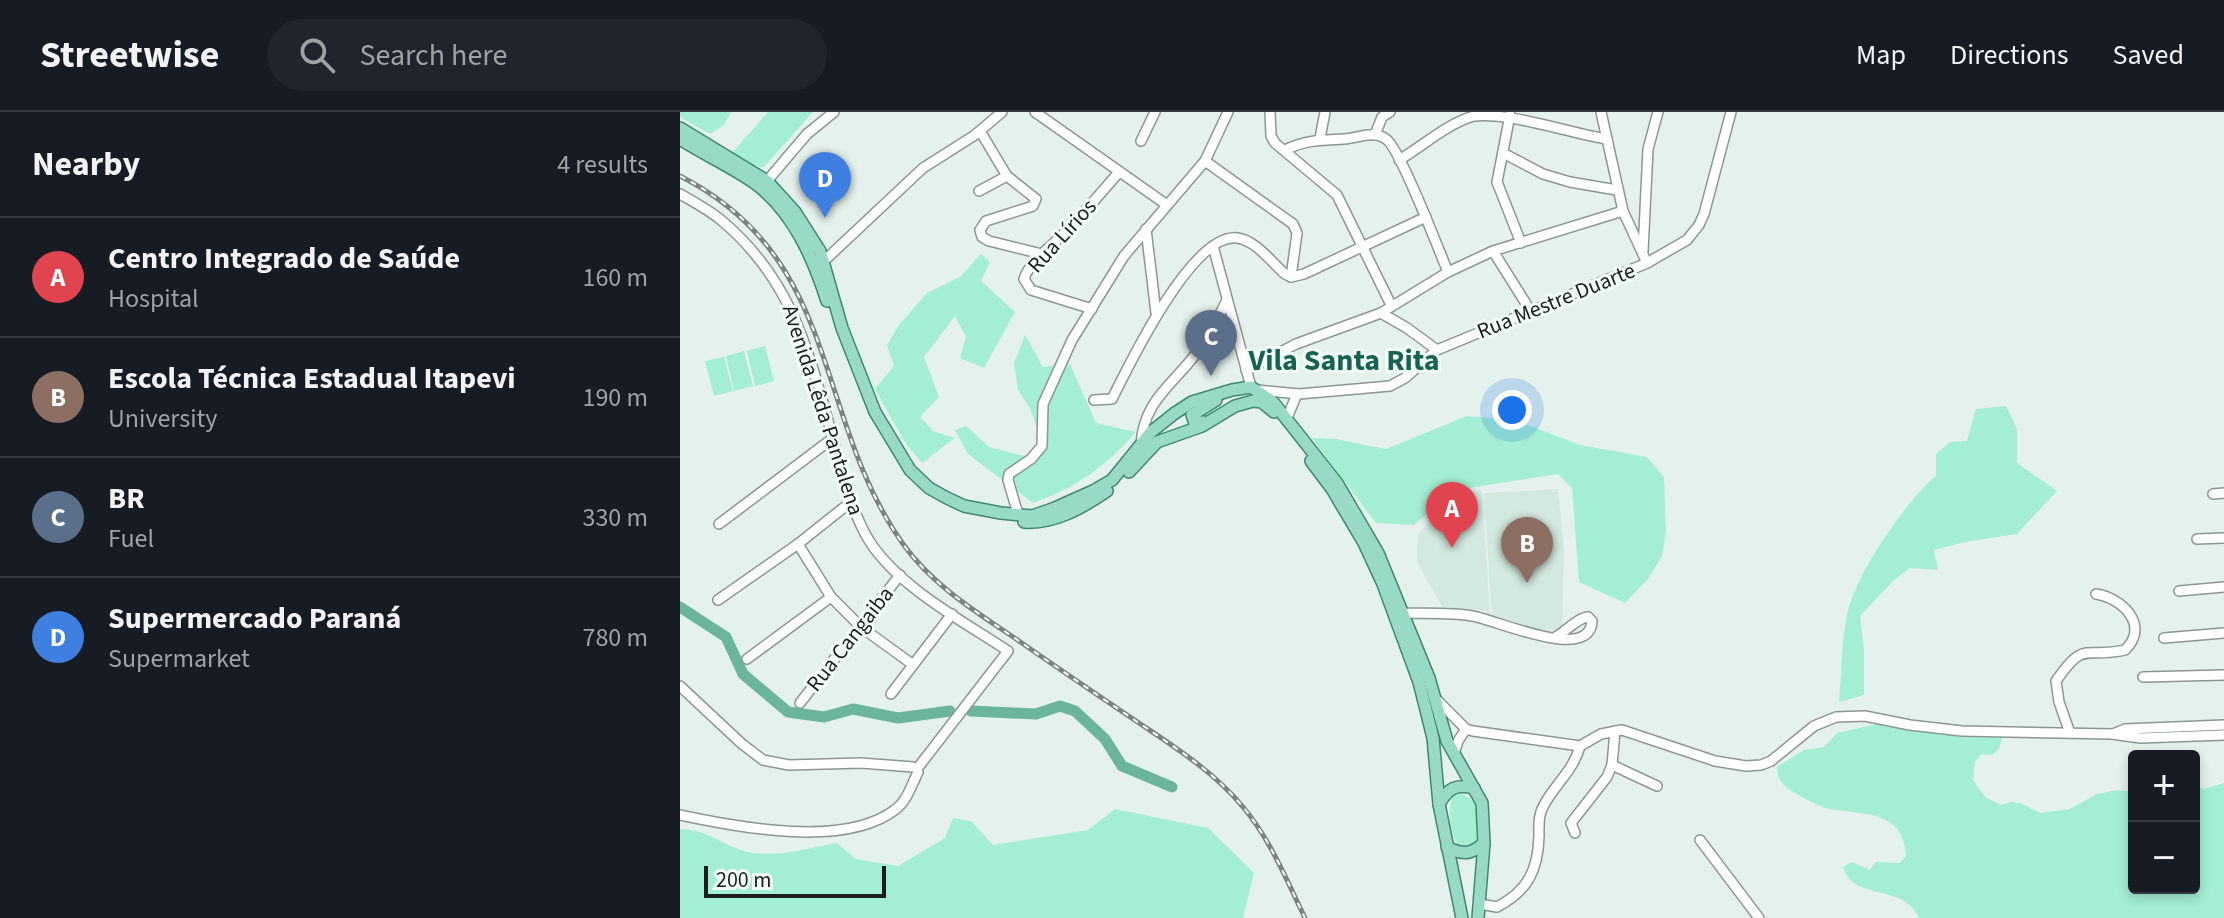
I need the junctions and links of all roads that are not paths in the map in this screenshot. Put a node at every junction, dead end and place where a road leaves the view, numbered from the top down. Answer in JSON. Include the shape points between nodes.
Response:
{"nodes":[{"id":1,"x":834,"y":112,"type":"edge"},
{"id":2,"x":1002,"y":112,"type":"edge"},
{"id":3,"x":1035,"y":112,"type":"edge"},
{"id":4,"x":1154,"y":112,"type":"edge"},
{"id":5,"x":1228,"y":112,"type":"edge"},
{"id":6,"x":1270,"y":112,"type":"edge"},
{"id":7,"x":1325,"y":112,"type":"edge"},
{"id":8,"x":1390,"y":112,"type":"edge"},
{"id":9,"x":1601,"y":112,"type":"edge"},
{"id":10,"x":1658,"y":112,"type":"edge"},
{"id":11,"x":1731,"y":112,"type":"edge"},
{"id":12,"x":1472,"y":114,"type":"edge"},
{"id":13,"x":1510,"y":115,"type":"junction"},
{"id":14,"x":680,"y":128,"type":"edge"},
{"id":15,"x":980,"y":131,"type":"junction"},
{"id":16,"x":1375,"y":135,"type":"junction"},
{"id":17,"x":1320,"y":138,"type":"junction"},
{"id":18,"x":680,"y":139,"type":"edge"},
{"id":19,"x":1607,"y":139,"type":"junction"},
{"id":20,"x":1141,"y":141,"type":"dead end"},
{"id":21,"x":1285,"y":150,"type":"junction"},
{"id":22,"x":1503,"y":153,"type":"junction"},
{"id":23,"x":1399,"y":160,"type":"junction"},
{"id":24,"x":1205,"y":161,"type":"junction"},
{"id":25,"x":1119,"y":172,"type":"junction"},
{"id":26,"x":1007,"y":176,"type":"junction"},
{"id":27,"x":770,"y":178,"type":"junction"},
{"id":28,"x":1617,"y":190,"type":"junction"},
{"id":29,"x":979,"y":191,"type":"dead end"},
{"id":30,"x":680,"y":194,"type":"edge"},
{"id":31,"x":1167,"y":205,"type":"junction"},
{"id":32,"x":1623,"y":211,"type":"junction"},
{"id":33,"x":1426,"y":217,"type":"junction"},
{"id":34,"x":1146,"y":229,"type":"junction"},
{"id":35,"x":1521,"y":243,"type":"junction"},
{"id":36,"x":1213,"y":246,"type":"junction"},
{"id":37,"x":1362,"y":247,"type":"junction"},
{"id":38,"x":1493,"y":251,"type":"junction"},
{"id":39,"x":1042,"y":254,"type":"junction"},
{"id":40,"x":1645,"y":258,"type":"junction"},
{"id":41,"x":824,"y":261,"type":"junction"},
{"id":42,"x":1448,"y":272,"type":"junction"},
{"id":43,"x":1291,"y":277,"type":"junction"},
{"id":44,"x":1227,"y":300,"type":"junction"},
{"id":45,"x":1391,"y":305,"type":"junction"},
{"id":46,"x":1092,"y":309,"type":"junction"},
{"id":47,"x":1530,"y":310,"type":"junction"},
{"id":48,"x":1381,"y":313,"type":"junction"},
{"id":49,"x":1156,"y":314,"type":"junction"},
{"id":50,"x":1216,"y":323,"type":"junction"},
{"id":51,"x":1234,"y":326,"type":"junction"},
{"id":52,"x":1437,"y":350,"type":"junction"},
{"id":53,"x":1246,"y":370,"type":"junction"},
{"id":54,"x":1254,"y":388,"type":"junction"},
{"id":55,"x":1226,"y":392,"type":"junction"},
{"id":56,"x":1297,"y":394,"type":"junction"},
{"id":57,"x":1094,"y":400,"type":"dead end"},
{"id":58,"x":1222,"y":415,"type":"junction"},
{"id":59,"x":1287,"y":418,"type":"junction"},
{"id":60,"x":833,"y":438,"type":"junction"},
{"id":61,"x":1141,"y":445,"type":"junction"},
{"id":62,"x":852,"y":501,"type":"junction"},
{"id":63,"x":1018,"y":514,"type":"junction"},
{"id":64,"x":719,"y":524,"type":"dead end"},
{"id":65,"x":2224,"y":538,"type":"edge"},
{"id":66,"x":2197,"y":539,"type":"dead end"},
{"id":67,"x":798,"y":544,"type":"junction"},
{"id":68,"x":900,"y":575,"type":"junction"},
{"id":69,"x":2224,"y":587,"type":"edge"},
{"id":70,"x":2179,"y":591,"type":"dead end"},
{"id":71,"x":2096,"y":594,"type":"dead end"},
{"id":72,"x":831,"y":597,"type":"junction"},
{"id":73,"x":718,"y":600,"type":"dead end"},
{"id":74,"x":1402,"y":613,"type":"junction"},
{"id":75,"x":952,"y":614,"type":"junction"},
{"id":76,"x":861,"y":627,"type":"junction"},
{"id":77,"x":2224,"y":633,"type":"edge"},
{"id":78,"x":1554,"y":638,"type":"dead end"},
{"id":79,"x":2164,"y":638,"type":"dead end"},
{"id":80,"x":747,"y":659,"type":"dead end"},
{"id":81,"x":912,"y":664,"type":"junction"},
{"id":82,"x":2224,"y":675,"type":"edge"},
{"id":83,"x":2143,"y":677,"type":"dead end"},
{"id":84,"x":680,"y":686,"type":"edge"},
{"id":85,"x":891,"y":694,"type":"dead end"},
{"id":86,"x":1436,"y":699,"type":"junction"},
{"id":87,"x":800,"y":703,"type":"dead end"},
{"id":88,"x":2224,"y":725,"type":"edge"},
{"id":89,"x":1466,"y":729,"type":"junction"},
{"id":90,"x":1615,"y":731,"type":"junction"},
{"id":91,"x":2070,"y":733,"type":"junction"},
{"id":92,"x":2112,"y":734,"type":"junction"},
{"id":93,"x":2224,"y":735,"type":"edge"},
{"id":94,"x":1580,"y":746,"type":"junction"},
{"id":95,"x":1454,"y":754,"type":"junction"},
{"id":96,"x":1612,"y":765,"type":"junction"},
{"id":97,"x":917,"y":768,"type":"junction"},
{"id":98,"x":1657,"y":786,"type":"dead end"},
{"id":99,"x":1474,"y":788,"type":"junction"},
{"id":100,"x":1439,"y":804,"type":"junction"},
{"id":101,"x":680,"y":815,"type":"edge"},
{"id":102,"x":1575,"y":833,"type":"dead end"},
{"id":103,"x":1700,"y":840,"type":"dead end"},
{"id":104,"x":1484,"y":843,"type":"junction"},
{"id":105,"x":1447,"y":847,"type":"junction"},
{"id":106,"x":1480,"y":904,"type":"junction"},
{"id":107,"x":1497,"y":907,"type":"junction"},
{"id":108,"x":1462,"y":918,"type":"edge"},
{"id":109,"x":1478,"y":918,"type":"edge"},
{"id":110,"x":1494,"y":918,"type":"edge"},
{"id":111,"x":1759,"y":918,"type":"edge"}],
"edges":[{"from":1,"to":27,"type":"street","via":[[807,134]]},
{"from":2,"to":15,"type":"street"},
{"from":3,"to":25,"type":"street"},
{"from":4,"to":20,"type":"street"},
{"from":5,"to":24,"type":"street"},
{"from":6,"to":21,"type":"street","via":[[1271,136]]},
{"from":7,"to":17,"type":"street"},
{"from":8,"to":16,"type":"street"},
{"from":9,"to":19,"type":"street"},
{"from":10,"to":40,"type":"street","via":[[1648,149]]},
{"from":11,"to":40,"type":"street","name":"Rua Mestre Duarte","via":[[1699,225],[1687,240]]},
{"from":12,"to":13,"type":"street"},
{"from":12,"to":23,"type":"street"},
{"from":13,"to":19,"type":"street"},
{"from":13,"to":22,"type":"street"},
{"from":14,"to":27,"type":"main road"},
{"from":15,"to":26,"type":"street"},
{"from":15,"to":41,"type":"street","via":[[923,168]]},
{"from":16,"to":17,"type":"street"},
{"from":16,"to":23,"type":"street","via":[[1388,139]]},
{"from":17,"to":21,"type":"street"},
{"from":18,"to":58,"type":"main road","via":[[756,185],[797,230],[858,390],[890,451],[913,481],[944,503],[1014,521],[1046,522],[1121,481],[1157,442]]},
{"from":19,"to":28,"type":"street"},
{"from":21,"to":37,"type":"street","via":[[1337,195]]},
{"from":22,"to":28,"type":"street","via":[[1543,174]]},
{"from":22,"to":35,"type":"street","via":[[1497,182]]},
{"from":23,"to":33,"type":"street"},
{"from":24,"to":31,"type":"street"},
{"from":24,"to":43,"type":"street","via":[[1293,224],[1297,233]]},
{"from":25,"to":31,"type":"street"},
{"from":25,"to":39,"type":"street","name":"Rua Lírios"},
{"from":26,"to":29,"type":"street"},
{"from":26,"to":39,"type":"street","via":[[1034,196],[1033,206],[986,221],[982,237]]},
{"from":27,"to":41,"type":"main road"},
{"from":28,"to":32,"type":"street"},
{"from":30,"to":60,"type":"street","name":"Avenida Lêda Pantalena","via":[[732,229],[784,293],[801,330]]},
{"from":31,"to":34,"type":"street"},
{"from":32,"to":35,"type":"street"},
{"from":32,"to":40,"type":"street"},
{"from":33,"to":37,"type":"street"},
{"from":33,"to":42,"type":"street"},
{"from":34,"to":46,"type":"street"},
{"from":34,"to":49,"type":"street"},
{"from":35,"to":38,"type":"street"},
{"from":36,"to":43,"type":"street","via":[[1229,238],[1250,242]]},
{"from":36,"to":44,"type":"street"},
{"from":36,"to":49,"type":"street"},
{"from":37,"to":43,"type":"street"},
{"from":37,"to":45,"type":"street"},
{"from":38,"to":42,"type":"street"},
{"from":38,"to":47,"type":"street"},
{"from":39,"to":46,"type":"street","name":"Rua Lírios","via":[[1026,273],[1026,285]]},
{"from":40,"to":47,"type":"street","name":"Rua Mestre Duarte"},
{"from":41,"to":63,"type":"main road","via":[[864,388],[910,470],[929,488],[964,506]]},
{"from":42,"to":45,"type":"street"},
{"from":44,"to":50,"type":"street"},
{"from":44,"to":51,"type":"street"},
{"from":45,"to":48,"type":"street"},
{"from":46,"to":63,"type":"street","via":[[1046,392],[1042,446],[1009,474]]},
{"from":47,"to":52,"type":"street","name":"Rua Mestre Duarte"},
{"from":48,"to":52,"type":"street"},
{"from":48,"to":53,"type":"street","via":[[1296,344]]},
{"from":49,"to":57,"type":"street","via":[[1112,399]]},
{"from":50,"to":51,"type":"street"},
{"from":50,"to":61,"type":"street","via":[[1142,422]]},
{"from":51,"to":53,"type":"street"},
{"from":52,"to":56,"type":"street","name":"Rua Mestre Duarte","via":[[1390,386]]},
{"from":53,"to":54,"type":"street"},
{"from":54,"to":55,"type":"main road"},
{"from":54,"to":56,"type":"street","name":"Rua Mestre Duarte"},
{"from":54,"to":59,"type":"main road"},
{"from":55,"to":58,"type":"main road","via":[[1192,417],[1199,424]]},
{"from":55,"to":61,"type":"main road","via":[[1192,402]]},
{"from":56,"to":59,"type":"street"},
{"from":58,"to":100,"type":"main road","via":[[1253,401],[1267,406],[1332,489],[1364,543],[1419,682],[1433,738]]},
{"from":59,"to":74,"type":"main road","via":[[1356,511]]},
{"from":60,"to":62,"type":"street","name":"Avenida Lêda Pantalena"},
{"from":60,"to":64,"type":"street"},
{"from":61,"to":63,"type":"main road","via":[[1112,480],[1093,491],[1032,516]]},
{"from":62,"to":67,"type":"street"},
{"from":62,"to":68,"type":"street","name":"Avenida Lêda Pantalena","via":[[869,540]]},
{"from":65,"to":66,"type":"street"},
{"from":67,"to":72,"type":"street"},
{"from":67,"to":73,"type":"street"},
{"from":68,"to":75,"type":"street","name":"Avenida Lêda Pantalena"},
{"from":68,"to":76,"type":"street","name":"Rua Cangaiba"},
{"from":69,"to":70,"type":"street"},
{"from":71,"to":91,"type":"street","via":[[2128,611],[2137,629],[2125,650],[2077,655],[2056,681]]},
{"from":72,"to":76,"type":"street"},
{"from":72,"to":80,"type":"street"},
{"from":74,"to":78,"type":"street","via":[[1474,616]]},
{"from":74,"to":86,"type":"main road"},
{"from":75,"to":81,"type":"street"},
{"from":75,"to":97,"type":"street","name":"Avenida Lêda Pantalena","via":[[1008,651]]},
{"from":76,"to":81,"type":"street"},
{"from":76,"to":87,"type":"street","name":"Rua Cangaiba"},
{"from":77,"to":79,"type":"street"},
{"from":81,"to":85,"type":"street"},
{"from":82,"to":83,"type":"street"},
{"from":84,"to":97,"type":"street","via":[[763,760]]},
{"from":86,"to":89,"type":"street"},
{"from":86,"to":95,"type":"main road"},
{"from":88,"to":92,"type":"street"},
{"from":89,"to":94,"type":"street"},
{"from":89,"to":95,"type":"street"},
{"from":90,"to":91,"type":"street","via":[[1746,766],[1771,761],[1814,726],[1836,717],[1865,716],[1962,731]]},
{"from":90,"to":94,"type":"street"},
{"from":90,"to":96,"type":"street"},
{"from":91,"to":92,"type":"street"},
{"from":92,"to":93,"type":"street"},
{"from":94,"to":107,"type":"street","via":[[1539,815],[1537,851],[1526,885]]},
{"from":95,"to":99,"type":"main road"},
{"from":96,"to":98,"type":"street"},
{"from":96,"to":102,"type":"street","via":[[1571,823]]},
{"from":97,"to":101,"type":"street","via":[[902,804],[859,826],[810,832]]},
{"from":99,"to":100,"type":"main road","via":[[1449,789]]},
{"from":99,"to":104,"type":"main road","via":[[1484,813]]},
{"from":100,"to":105,"type":"main road"},
{"from":103,"to":111,"type":"street"},
{"from":104,"to":105,"type":"main road","via":[[1462,854]]},
{"from":104,"to":106,"type":"main road"},
{"from":105,"to":108,"type":"main road"},
{"from":106,"to":107,"type":"street"},
{"from":106,"to":109,"type":"main road"},
{"from":107,"to":110,"type":"street"}]}
